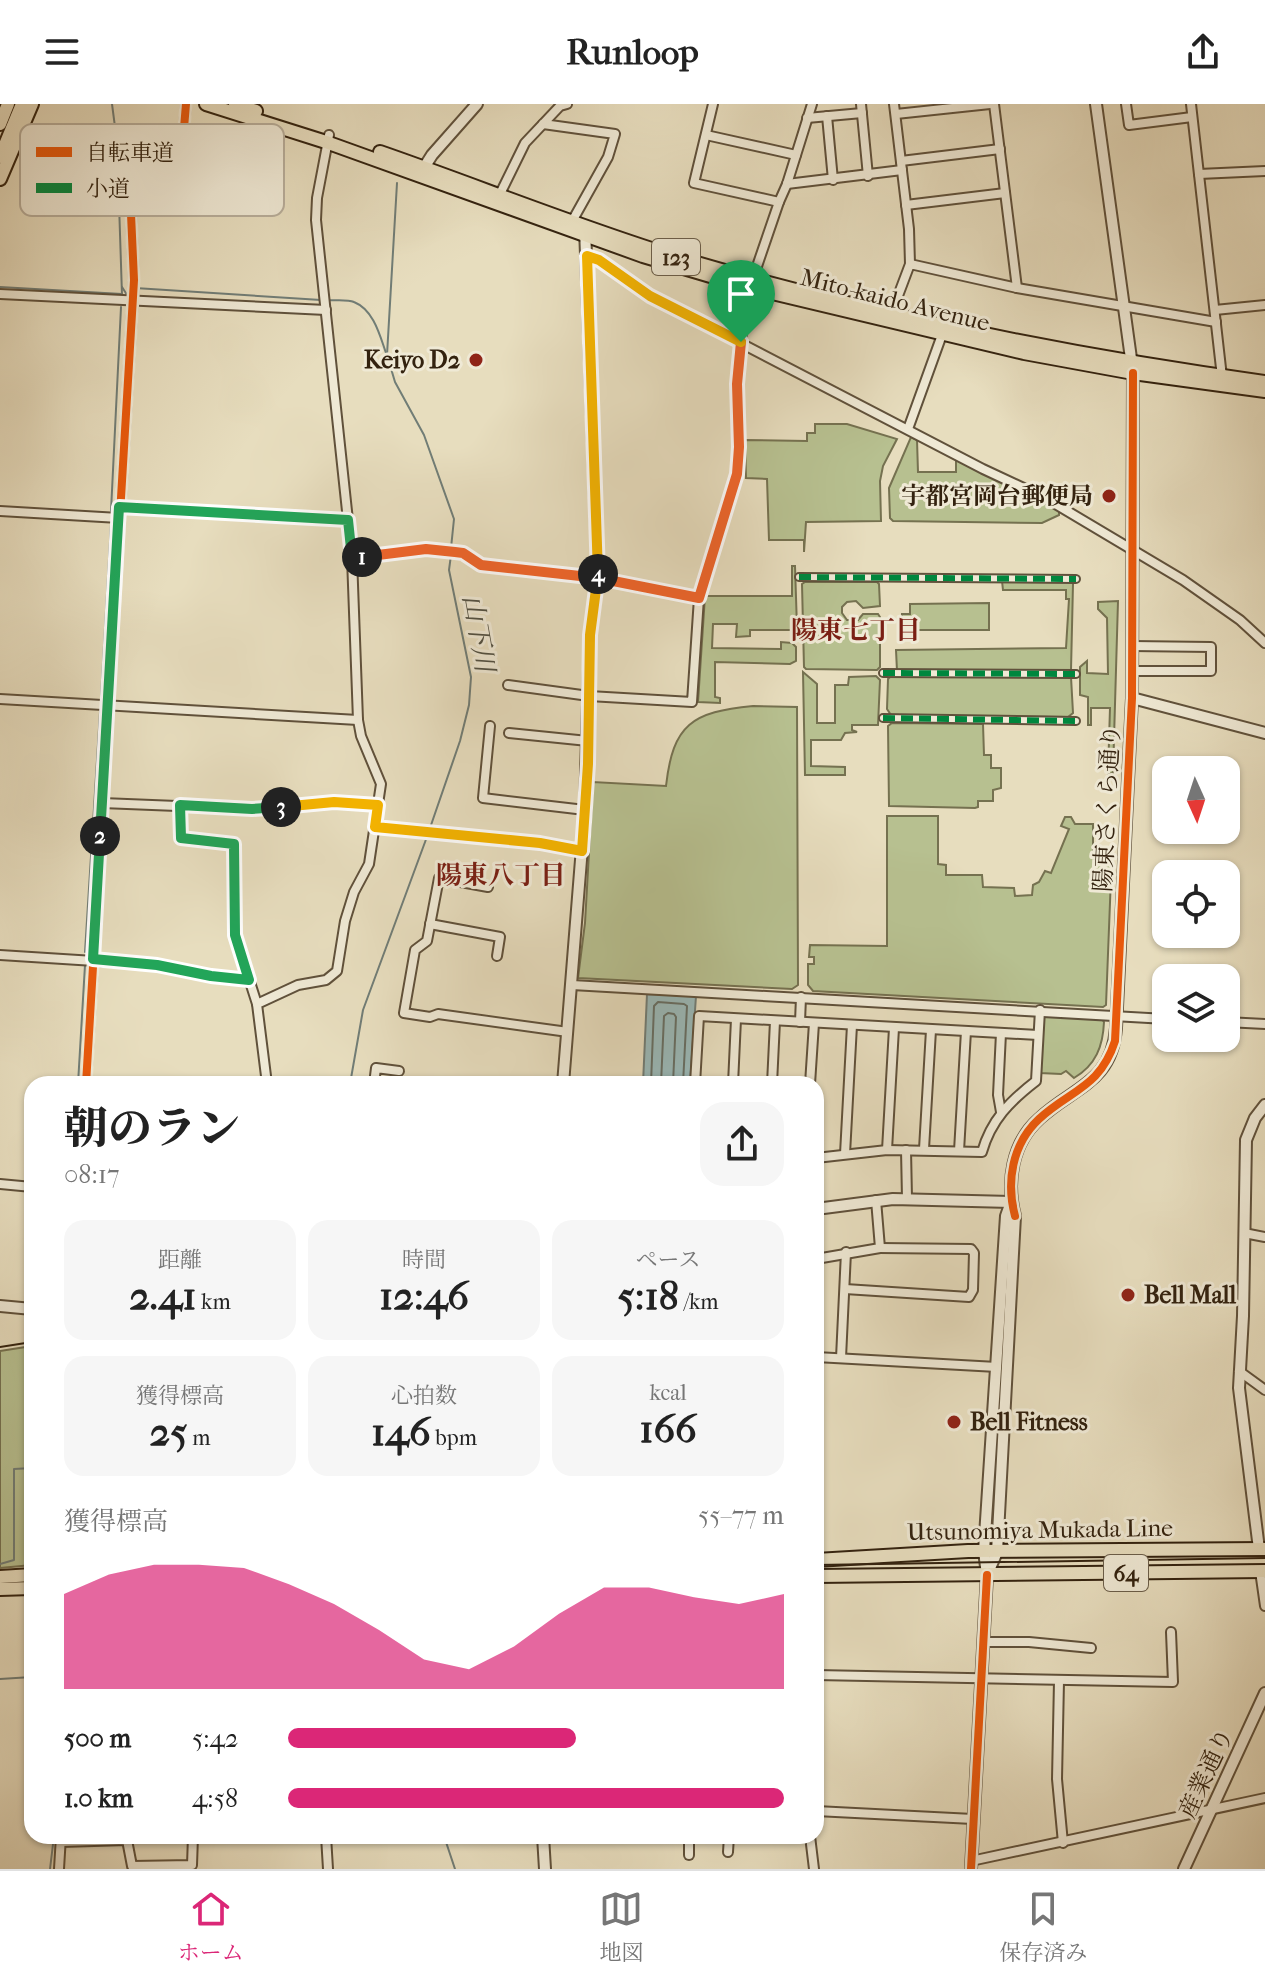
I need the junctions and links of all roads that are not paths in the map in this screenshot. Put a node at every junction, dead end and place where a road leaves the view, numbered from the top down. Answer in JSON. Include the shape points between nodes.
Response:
{"nodes":[{"id":1,"x":8,"y":104,"type":"edge"},
{"id":2,"x":22,"y":104,"type":"edge"},
{"id":3,"x":32,"y":104,"type":"edge"},
{"id":4,"x":186,"y":104,"type":"edge"},
{"id":5,"x":235,"y":104,"type":"edge"},
{"id":6,"x":477,"y":104,"type":"edge"},
{"id":7,"x":567,"y":104,"type":"edge"},
{"id":8,"x":713,"y":104,"type":"edge"},
{"id":9,"x":812,"y":104,"type":"edge"},
{"id":10,"x":992,"y":104,"type":"edge"},
{"id":11,"x":1096,"y":104,"type":"edge"},
{"id":12,"x":1126,"y":104,"type":"edge"},
{"id":13,"x":1191,"y":104,"type":"edge"},
{"id":14,"x":215,"y":105,"type":"edge"},
{"id":15,"x":861,"y":108,"type":"edge"},
{"id":16,"x":895,"y":109,"type":"edge"},
{"id":17,"x":827,"y":116,"type":"junction"},
{"id":18,"x":1192,"y":117,"type":"junction"},
{"id":19,"x":807,"y":118,"type":"junction"},
{"id":20,"x":0,"y":124,"type":"edge"},
{"id":21,"x":23,"y":124,"type":"edge"},
{"id":22,"x":184,"y":124,"type":"edge"},
{"id":23,"x":278,"y":124,"type":"edge"},
{"id":24,"x":543,"y":124,"type":"junction"},
{"id":25,"x":284,"y":126,"type":"edge"},
{"id":26,"x":20,"y":132,"type":"edge"},
{"id":27,"x":706,"y":135,"type":"junction"},
{"id":28,"x":327,"y":139,"type":"junction"},
{"id":29,"x":1000,"y":149,"type":"junction"},
{"id":30,"x":796,"y":155,"type":"junction"},
{"id":31,"x":0,"y":157,"type":"edge"},
{"id":32,"x":902,"y":165,"type":"junction"},
{"id":33,"x":422,"y":171,"type":"junction"},
{"id":34,"x":1265,"y":171,"type":"edge"},
{"id":35,"x":1199,"y":174,"type":"junction"},
{"id":36,"x":868,"y":176,"type":"junction"},
{"id":37,"x":0,"y":179,"type":"edge"},
{"id":38,"x":833,"y":180,"type":"junction"},
{"id":39,"x":787,"y":184,"type":"junction"},
{"id":40,"x":1005,"y":193,"type":"junction"},
{"id":41,"x":498,"y":199,"type":"junction"},
{"id":42,"x":779,"y":202,"type":"junction"},
{"id":43,"x":906,"y":205,"type":"junction"},
{"id":44,"x":131,"y":216,"type":"edge"},
{"id":45,"x":577,"y":228,"type":"junction"},
{"id":46,"x":587,"y":256,"type":"junction"},
{"id":47,"x":910,"y":264,"type":"junction"},
{"id":48,"x":752,"y":283,"type":"junction"},
{"id":49,"x":1017,"y":288,"type":"junction"},
{"id":50,"x":0,"y":294,"type":"edge"},
{"id":51,"x":132,"y":300,"type":"junction"},
{"id":52,"x":1123,"y":305,"type":"junction"},
{"id":53,"x":1265,"y":305,"type":"edge"},
{"id":54,"x":326,"y":310,"type":"junction"},
{"id":55,"x":1215,"y":310,"type":"junction"},
{"id":56,"x":890,"y":317,"type":"junction"},
{"id":57,"x":1216,"y":322,"type":"junction"},
{"id":58,"x":944,"y":330,"type":"junction"},
{"id":59,"x":741,"y":342,"type":"junction"},
{"id":60,"x":1132,"y":367,"type":"junction"},
{"id":61,"x":1222,"y":381,"type":"junction"},
{"id":62,"x":1265,"y":382,"type":"edge"},
{"id":63,"x":1265,"y":391,"type":"edge"},
{"id":64,"x":908,"y":429,"type":"junction"},
{"id":65,"x":119,"y":507,"type":"junction"},
{"id":66,"x":0,"y":511,"type":"edge"},
{"id":67,"x":119,"y":518,"type":"junction"},
{"id":68,"x":348,"y":520,"type":"junction"},
{"id":69,"x":1132,"y":548,"type":"junction"},
{"id":70,"x":352,"y":558,"type":"junction"},
{"id":71,"x":799,"y":577,"type":"dead end"},
{"id":72,"x":598,"y":578,"type":"junction"},
{"id":73,"x":1076,"y":579,"type":"dead end"},
{"id":74,"x":699,"y":598,"type":"junction"},
{"id":75,"x":1265,"y":643,"type":"edge"},
{"id":76,"x":1132,"y":646,"type":"junction"},
{"id":77,"x":1132,"y":671,"type":"junction"},
{"id":78,"x":883,"y":673,"type":"dead end"},
{"id":79,"x":1076,"y":674,"type":"dead end"},
{"id":80,"x":508,"y":685,"type":"dead end"},
{"id":81,"x":589,"y":696,"type":"junction"},
{"id":82,"x":1132,"y":698,"type":"junction"},
{"id":83,"x":0,"y":699,"type":"edge"},
{"id":84,"x":108,"y":705,"type":"junction"},
{"id":85,"x":883,"y":718,"type":"dead end"},
{"id":86,"x":358,"y":720,"type":"junction"},
{"id":87,"x":1076,"y":721,"type":"dead end"},
{"id":88,"x":490,"y":726,"type":"dead end"},
{"id":89,"x":509,"y":733,"type":"dead end"},
{"id":90,"x":1265,"y":733,"type":"edge"},
{"id":91,"x":588,"y":741,"type":"junction"},
{"id":92,"x":102,"y":803,"type":"junction"},
{"id":93,"x":180,"y":805,"type":"junction"},
{"id":94,"x":378,"y":805,"type":"junction"},
{"id":95,"x":585,"y":810,"type":"junction"},
{"id":96,"x":375,"y":827,"type":"junction"},
{"id":97,"x":582,"y":851,"type":"junction"},
{"id":98,"x":488,"y":887,"type":"dead end"},
{"id":99,"x":430,"y":924,"type":"junction"},
{"id":100,"x":0,"y":955,"type":"edge"},
{"id":101,"x":497,"y":956,"type":"dead end"},
{"id":102,"x":93,"y":959,"type":"junction"},
{"id":103,"x":249,"y":980,"type":"junction"},
{"id":104,"x":572,"y":985,"type":"junction"},
{"id":105,"x":801,"y":997,"type":"junction"},
{"id":106,"x":257,"y":1004,"type":"junction"},
{"id":107,"x":1040,"y":1010,"type":"junction"},
{"id":108,"x":1117,"y":1015,"type":"junction"},
{"id":109,"x":1152,"y":1018,"type":"edge"},
{"id":110,"x":736,"y":1019,"type":"junction"},
{"id":111,"x":775,"y":1021,"type":"junction"},
{"id":112,"x":800,"y":1022,"type":"junction"},
{"id":113,"x":814,"y":1023,"type":"junction"},
{"id":114,"x":1240,"y":1023,"type":"edge"},
{"id":115,"x":1265,"y":1024,"type":"edge"},
{"id":116,"x":852,"y":1025,"type":"junction"},
{"id":117,"x":894,"y":1028,"type":"junction"},
{"id":118,"x":931,"y":1030,"type":"junction"},
{"id":119,"x":966,"y":1031,"type":"junction"},
{"id":120,"x":568,"y":1032,"type":"junction"},
{"id":121,"x":1001,"y":1033,"type":"junction"},
{"id":122,"x":1038,"y":1035,"type":"junction"},
{"id":123,"x":399,"y":1071,"type":"dead end"},
{"id":124,"x":86,"y":1076,"type":"edge"},
{"id":125,"x":266,"y":1076,"type":"edge"},
{"id":126,"x":375,"y":1076,"type":"edge"},
{"id":127,"x":564,"y":1076,"type":"edge"},
{"id":128,"x":695,"y":1076,"type":"edge"},
{"id":129,"x":733,"y":1076,"type":"edge"},
{"id":130,"x":772,"y":1076,"type":"edge"},
{"id":131,"x":811,"y":1076,"type":"edge"},
{"id":132,"x":1265,"y":1105,"type":"edge"},
{"id":133,"x":1001,"y":1112,"type":"junction"},
{"id":134,"x":1252,"y":1124,"type":"junction"},
{"id":135,"x":1265,"y":1127,"type":"edge"},
{"id":136,"x":924,"y":1149,"type":"junction"},
{"id":137,"x":887,"y":1150,"type":"junction"},
{"id":138,"x":906,"y":1150,"type":"junction"},
{"id":139,"x":959,"y":1151,"type":"junction"},
{"id":140,"x":845,"y":1154,"type":"junction"},
{"id":141,"x":824,"y":1157,"type":"edge"},
{"id":142,"x":0,"y":1184,"type":"edge"},
{"id":143,"x":24,"y":1186,"type":"edge"},
{"id":144,"x":907,"y":1198,"type":"junction"},
{"id":145,"x":876,"y":1200,"type":"junction"},
{"id":146,"x":1011,"y":1202,"type":"junction"},
{"id":147,"x":824,"y":1208,"type":"edge"},
{"id":148,"x":1244,"y":1233,"type":"junction"},
{"id":149,"x":1265,"y":1237,"type":"edge"},
{"id":150,"x":880,"y":1248,"type":"junction"},
{"id":151,"x":846,"y":1252,"type":"junction"},
{"id":152,"x":824,"y":1257,"type":"edge"},
{"id":153,"x":845,"y":1289,"type":"junction"},
{"id":154,"x":0,"y":1306,"type":"edge"},
{"id":155,"x":24,"y":1308,"type":"edge"},
{"id":156,"x":824,"y":1357,"type":"edge"},
{"id":157,"x":841,"y":1358,"type":"junction"},
{"id":158,"x":997,"y":1367,"type":"junction"},
{"id":159,"x":1239,"y":1371,"type":"junction"},
{"id":160,"x":1265,"y":1390,"type":"edge"},
{"id":161,"x":1262,"y":1549,"type":"edge"},
{"id":162,"x":990,"y":1552,"type":"junction"},
{"id":163,"x":824,"y":1560,"type":"edge"},
{"id":164,"x":1263,"y":1571,"type":"edge"},
{"id":165,"x":987,"y":1575,"type":"junction"},
{"id":166,"x":24,"y":1576,"type":"edge"},
{"id":167,"x":824,"y":1576,"type":"edge"},
{"id":168,"x":0,"y":1577,"type":"edge"},
{"id":169,"x":24,"y":1588,"type":"edge"},
{"id":170,"x":0,"y":1589,"type":"edge"},
{"id":171,"x":1265,"y":1606,"type":"edge"},
{"id":172,"x":1171,"y":1632,"type":"dead end"},
{"id":173,"x":983,"y":1642,"type":"junction"},
{"id":174,"x":1091,"y":1648,"type":"dead end"},
{"id":175,"x":824,"y":1675,"type":"edge"},
{"id":176,"x":980,"y":1679,"type":"junction"},
{"id":177,"x":1059,"y":1681,"type":"junction"},
{"id":178,"x":1265,"y":1693,"type":"edge"},
{"id":179,"x":1265,"y":1798,"type":"edge"},
{"id":180,"x":824,"y":1811,"type":"edge"},
{"id":181,"x":1211,"y":1811,"type":"junction"},
{"id":182,"x":973,"y":1819,"type":"junction"},
{"id":183,"x":1063,"y":1843,"type":"junction"},
{"id":184,"x":61,"y":1844,"type":"edge"},
{"id":185,"x":128,"y":1844,"type":"edge"},
{"id":186,"x":193,"y":1844,"type":"edge"},
{"id":187,"x":326,"y":1844,"type":"edge"},
{"id":188,"x":543,"y":1844,"type":"edge"},
{"id":189,"x":689,"y":1844,"type":"edge"},
{"id":190,"x":728,"y":1844,"type":"edge"},
{"id":191,"x":811,"y":1844,"type":"edge"},
{"id":192,"x":728,"y":1852,"type":"dead end"},
{"id":193,"x":689,"y":1855,"type":"dead end"},
{"id":194,"x":971,"y":1865,"type":"edge"},
{"id":195,"x":59,"y":1869,"type":"edge"},
{"id":196,"x":328,"y":1869,"type":"edge"},
{"id":197,"x":545,"y":1869,"type":"edge"},
{"id":198,"x":814,"y":1869,"type":"edge"},
{"id":199,"x":1184,"y":1869,"type":"edge"}],
"edges":[{"from":1,"to":20,"type":"main road"},
{"from":2,"to":31,"type":"main road"},
{"from":3,"to":21,"type":"main road"},
{"from":4,"to":22,"type":"street"},
{"from":5,"to":28,"type":"main road","name":"Mito-kaido Avenue","number":"123"},
{"from":6,"to":33,"type":"street"},
{"from":7,"to":24,"type":"street"},
{"from":8,"to":27,"type":"street"},
{"from":9,"to":19,"type":"street"},
{"from":10,"to":16,"type":"street"},
{"from":10,"to":29,"type":"street"},
{"from":11,"to":52,"type":"street","name":"陽東さくら通り"},
{"from":12,"to":18,"type":"street","via":[[1129,125]]},
{"from":13,"to":18,"type":"street"},
{"from":14,"to":23,"type":"main road","name":"Mito-kaido Avenue","number":"123"},
{"from":15,"to":17,"type":"street"},
{"from":15,"to":36,"type":"street"},
{"from":16,"to":32,"type":"street"},
{"from":17,"to":19,"type":"street"},
{"from":17,"to":38,"type":"street"},
{"from":18,"to":35,"type":"street"},
{"from":19,"to":30,"type":"street"},
{"from":24,"to":41,"type":"street","via":[[525,143]]},
{"from":24,"to":45,"type":"street","via":[[615,134]]},
{"from":25,"to":28,"type":"main road","name":"Mito-kaido Avenue","number":"123"},
{"from":26,"to":37,"type":"main road"},
{"from":27,"to":30,"type":"street"},
{"from":27,"to":42,"type":"street","via":[[694,183]]},
{"from":28,"to":33,"type":"main road","name":"Mito-kaido Avenue","number":"123"},
{"from":28,"to":54,"type":"street","via":[[316,220]]},
{"from":29,"to":32,"type":"street"},
{"from":29,"to":40,"type":"street"},
{"from":30,"to":39,"type":"street"},
{"from":32,"to":36,"type":"street"},
{"from":32,"to":43,"type":"street"},
{"from":33,"to":41,"type":"main road","name":"Mito-kaido Avenue","number":"123"},
{"from":34,"to":35,"type":"street"},
{"from":35,"to":55,"type":"street"},
{"from":36,"to":38,"type":"street"},
{"from":38,"to":39,"type":"street"},
{"from":39,"to":42,"type":"street"},
{"from":40,"to":43,"type":"street"},
{"from":40,"to":49,"type":"street"},
{"from":41,"to":45,"type":"main road","name":"Mito-kaido Avenue","number":"123"},
{"from":42,"to":48,"type":"street"},
{"from":43,"to":47,"type":"street"},
{"from":44,"to":51,"type":"street"},
{"from":45,"to":46,"type":"street"},
{"from":45,"to":48,"type":"main road","name":"Mito-kaido Avenue","number":"123"},
{"from":46,"to":59,"type":"street","via":[[650,296]]},
{"from":46,"to":72,"type":"street"},
{"from":47,"to":49,"type":"street"},
{"from":47,"to":56,"type":"street"},
{"from":48,"to":56,"type":"main road","name":"Mito-kaido Avenue","number":"123"},
{"from":48,"to":59,"type":"street"},
{"from":49,"to":52,"type":"street"},
{"from":50,"to":51,"type":"street"},
{"from":51,"to":54,"type":"street"},
{"from":51,"to":65,"type":"street"},
{"from":52,"to":57,"type":"street"},
{"from":52,"to":60,"type":"street","name":"陽東さくら通り"},
{"from":53,"to":55,"type":"street"},
{"from":54,"to":68,"type":"street"},
{"from":55,"to":57,"type":"street"},
{"from":56,"to":58,"type":"main road","name":"Mito-kaido Avenue","number":"123"},
{"from":57,"to":61,"type":"street"},
{"from":58,"to":60,"type":"main road","name":"Mito-kaido Avenue","number":"123"},
{"from":58,"to":64,"type":"street"},
{"from":59,"to":64,"type":"street"},
{"from":59,"to":74,"type":"street","via":[[737,474]]},
{"from":60,"to":61,"type":"main road","name":"Mito-kaido Avenue","number":"123"},
{"from":60,"to":69,"type":"street","name":"陽東さくら通り"},
{"from":61,"to":62,"type":"main road","name":"Mito-kaido Avenue","number":"123"},
{"from":61,"to":63,"type":"main road","name":"Mito-kaido Avenue","number":"123"},
{"from":64,"to":69,"type":"street"},
{"from":65,"to":67,"type":"street"},
{"from":65,"to":68,"type":"street"},
{"from":66,"to":67,"type":"street"},
{"from":67,"to":84,"type":"street"},
{"from":68,"to":70,"type":"street"},
{"from":69,"to":75,"type":"street","via":[[1240,620]]},
{"from":69,"to":76,"type":"street","name":"陽東さくら通り"},
{"from":70,"to":72,"type":"street","via":[[432,550],[463,553],[481,565]]},
{"from":70,"to":86,"type":"street"},
{"from":71,"to":73,"type":"street"},
{"from":72,"to":74,"type":"street"},
{"from":72,"to":81,"type":"street"},
{"from":74,"to":81,"type":"street","via":[[692,702]]},
{"from":76,"to":77,"type":"street","name":"陽東さくら通り"},
{"from":76,"to":77,"type":"street","via":[[1211,647],[1211,671]]},
{"from":77,"to":82,"type":"street","name":"陽東さくら通り"},
{"from":78,"to":79,"type":"street"},
{"from":80,"to":81,"type":"street"},
{"from":81,"to":91,"type":"street"},
{"from":82,"to":90,"type":"street"},
{"from":82,"to":108,"type":"street","name":"陽東さくら通り"},
{"from":83,"to":84,"type":"street"},
{"from":84,"to":86,"type":"street"},
{"from":84,"to":92,"type":"street"},
{"from":85,"to":87,"type":"street"},
{"from":86,"to":94,"type":"street","via":[[381,784]]},
{"from":88,"to":95,"type":"street","via":[[483,798]]},
{"from":89,"to":91,"type":"street"},
{"from":91,"to":95,"type":"street"},
{"from":92,"to":93,"type":"street"},
{"from":92,"to":102,"type":"street"},
{"from":93,"to":94,"type":"street"},
{"from":93,"to":103,"type":"street","via":[[181,838],[234,844],[235,935]]},
{"from":94,"to":96,"type":"street"},
{"from":95,"to":97,"type":"street"},
{"from":96,"to":97,"type":"street"},
{"from":96,"to":106,"type":"street","via":[[369,864],[345,921],[337,971],[326,980],[298,985]]},
{"from":97,"to":104,"type":"street"},
{"from":98,"to":99,"type":"street","via":[[439,878]]},
{"from":99,"to":101,"type":"street","via":[[500,937]]},
{"from":99,"to":120,"type":"street","via":[[427,941],[415,950],[404,1013]]},
{"from":100,"to":102,"type":"street"},
{"from":102,"to":103,"type":"street"},
{"from":102,"to":124,"type":"street"},
{"from":103,"to":106,"type":"street"},
{"from":104,"to":105,"type":"street"},
{"from":104,"to":120,"type":"street"},
{"from":105,"to":107,"type":"street"},
{"from":105,"to":112,"type":"street"},
{"from":106,"to":125,"type":"street"},
{"from":107,"to":108,"type":"street"},
{"from":107,"to":122,"type":"street"},
{"from":108,"to":109,"type":"street"},
{"from":108,"to":146,"type":"street","name":"陽東さくら通り","via":[[1115,1041],[1098,1075],[1040,1117],[1021,1141]]},
{"from":110,"to":111,"type":"street"},
{"from":110,"to":128,"type":"street","via":[[699,1016]]},
{"from":110,"to":129,"type":"street"},
{"from":111,"to":112,"type":"street"},
{"from":111,"to":130,"type":"street"},
{"from":112,"to":113,"type":"street"},
{"from":113,"to":116,"type":"street"},
{"from":113,"to":131,"type":"street"},
{"from":114,"to":115,"type":"street"},
{"from":116,"to":117,"type":"street"},
{"from":116,"to":140,"type":"street"},
{"from":117,"to":118,"type":"street"},
{"from":117,"to":137,"type":"street"},
{"from":118,"to":119,"type":"street"},
{"from":118,"to":136,"type":"street"},
{"from":119,"to":121,"type":"street"},
{"from":119,"to":139,"type":"street"},
{"from":120,"to":127,"type":"street"},
{"from":121,"to":122,"type":"street"},
{"from":121,"to":133,"type":"street"},
{"from":122,"to":133,"type":"street","via":[[1036,1081]]},
{"from":123,"to":126,"type":"street","via":[[376,1068]]},
{"from":132,"to":134,"type":"street"},
{"from":133,"to":139,"type":"street","via":[[982,1152]]},
{"from":134,"to":135,"type":"street"},
{"from":134,"to":148,"type":"street","via":[[1246,1140]]},
{"from":136,"to":138,"type":"street"},
{"from":136,"to":139,"type":"street"},
{"from":137,"to":138,"type":"street"},
{"from":137,"to":140,"type":"street"},
{"from":138,"to":144,"type":"street"},
{"from":140,"to":141,"type":"street"},
{"from":142,"to":143,"type":"street"},
{"from":144,"to":145,"type":"street"},
{"from":144,"to":146,"type":"street"},
{"from":145,"to":147,"type":"street"},
{"from":145,"to":150,"type":"street"},
{"from":146,"to":158,"type":"street","name":"陽東さくら通り"},
{"from":146,"to":162,"type":"street","name":"陽東さくら通り","via":[[1015,1216]]},
{"from":148,"to":149,"type":"street"},
{"from":148,"to":159,"type":"street"},
{"from":150,"to":151,"type":"street"},
{"from":150,"to":153,"type":"street","via":[[971,1249],[973,1290],[969,1297]]},
{"from":151,"to":152,"type":"street"},
{"from":151,"to":153,"type":"street"},
{"from":153,"to":157,"type":"street"},
{"from":154,"to":155,"type":"street"},
{"from":156,"to":157,"type":"street"},
{"from":157,"to":158,"type":"street"},
{"from":158,"to":162,"type":"street","name":"陽東さくら通り"},
{"from":159,"to":160,"type":"street"},
{"from":159,"to":161,"type":"street"},
{"from":161,"to":162,"type":"main road","name":"Utsunomiya Mukada Line","number":"64"},
{"from":162,"to":163,"type":"main road","name":"Utsunomiya Mukada Line","number":"64"},
{"from":162,"to":165,"type":"street","name":"陽東さくら通り"},
{"from":164,"to":165,"type":"main road","name":"Utsunomiya Mukada Line","number":"64"},
{"from":164,"to":171,"type":"street"},
{"from":165,"to":167,"type":"main road","name":"Utsunomiya Mukada Line","number":"64"},
{"from":165,"to":173,"type":"street"},
{"from":166,"to":168,"type":"main road"},
{"from":169,"to":170,"type":"main road"},
{"from":172,"to":177,"type":"street","via":[[1173,1682]]},
{"from":173,"to":174,"type":"street"},
{"from":173,"to":176,"type":"street"},
{"from":175,"to":176,"type":"street"},
{"from":176,"to":177,"type":"street"},
{"from":176,"to":182,"type":"street"},
{"from":177,"to":183,"type":"street","via":[[1057,1779]]},
{"from":178,"to":181,"type":"street","name":"産業通り"},
{"from":179,"to":181,"type":"street"},
{"from":180,"to":182,"type":"street"},
{"from":181,"to":183,"type":"street"},
{"from":181,"to":199,"type":"street","name":"産業通り"},
{"from":182,"to":194,"type":"street"},
{"from":183,"to":194,"type":"street"},
{"from":184,"to":195,"type":"street"},
{"from":185,"to":186,"type":"street","via":[[132,1866],[192,1865]]},
{"from":187,"to":196,"type":"street"},
{"from":188,"to":197,"type":"street"},
{"from":189,"to":193,"type":"street"},
{"from":190,"to":192,"type":"street"},
{"from":191,"to":198,"type":"street"}]}
